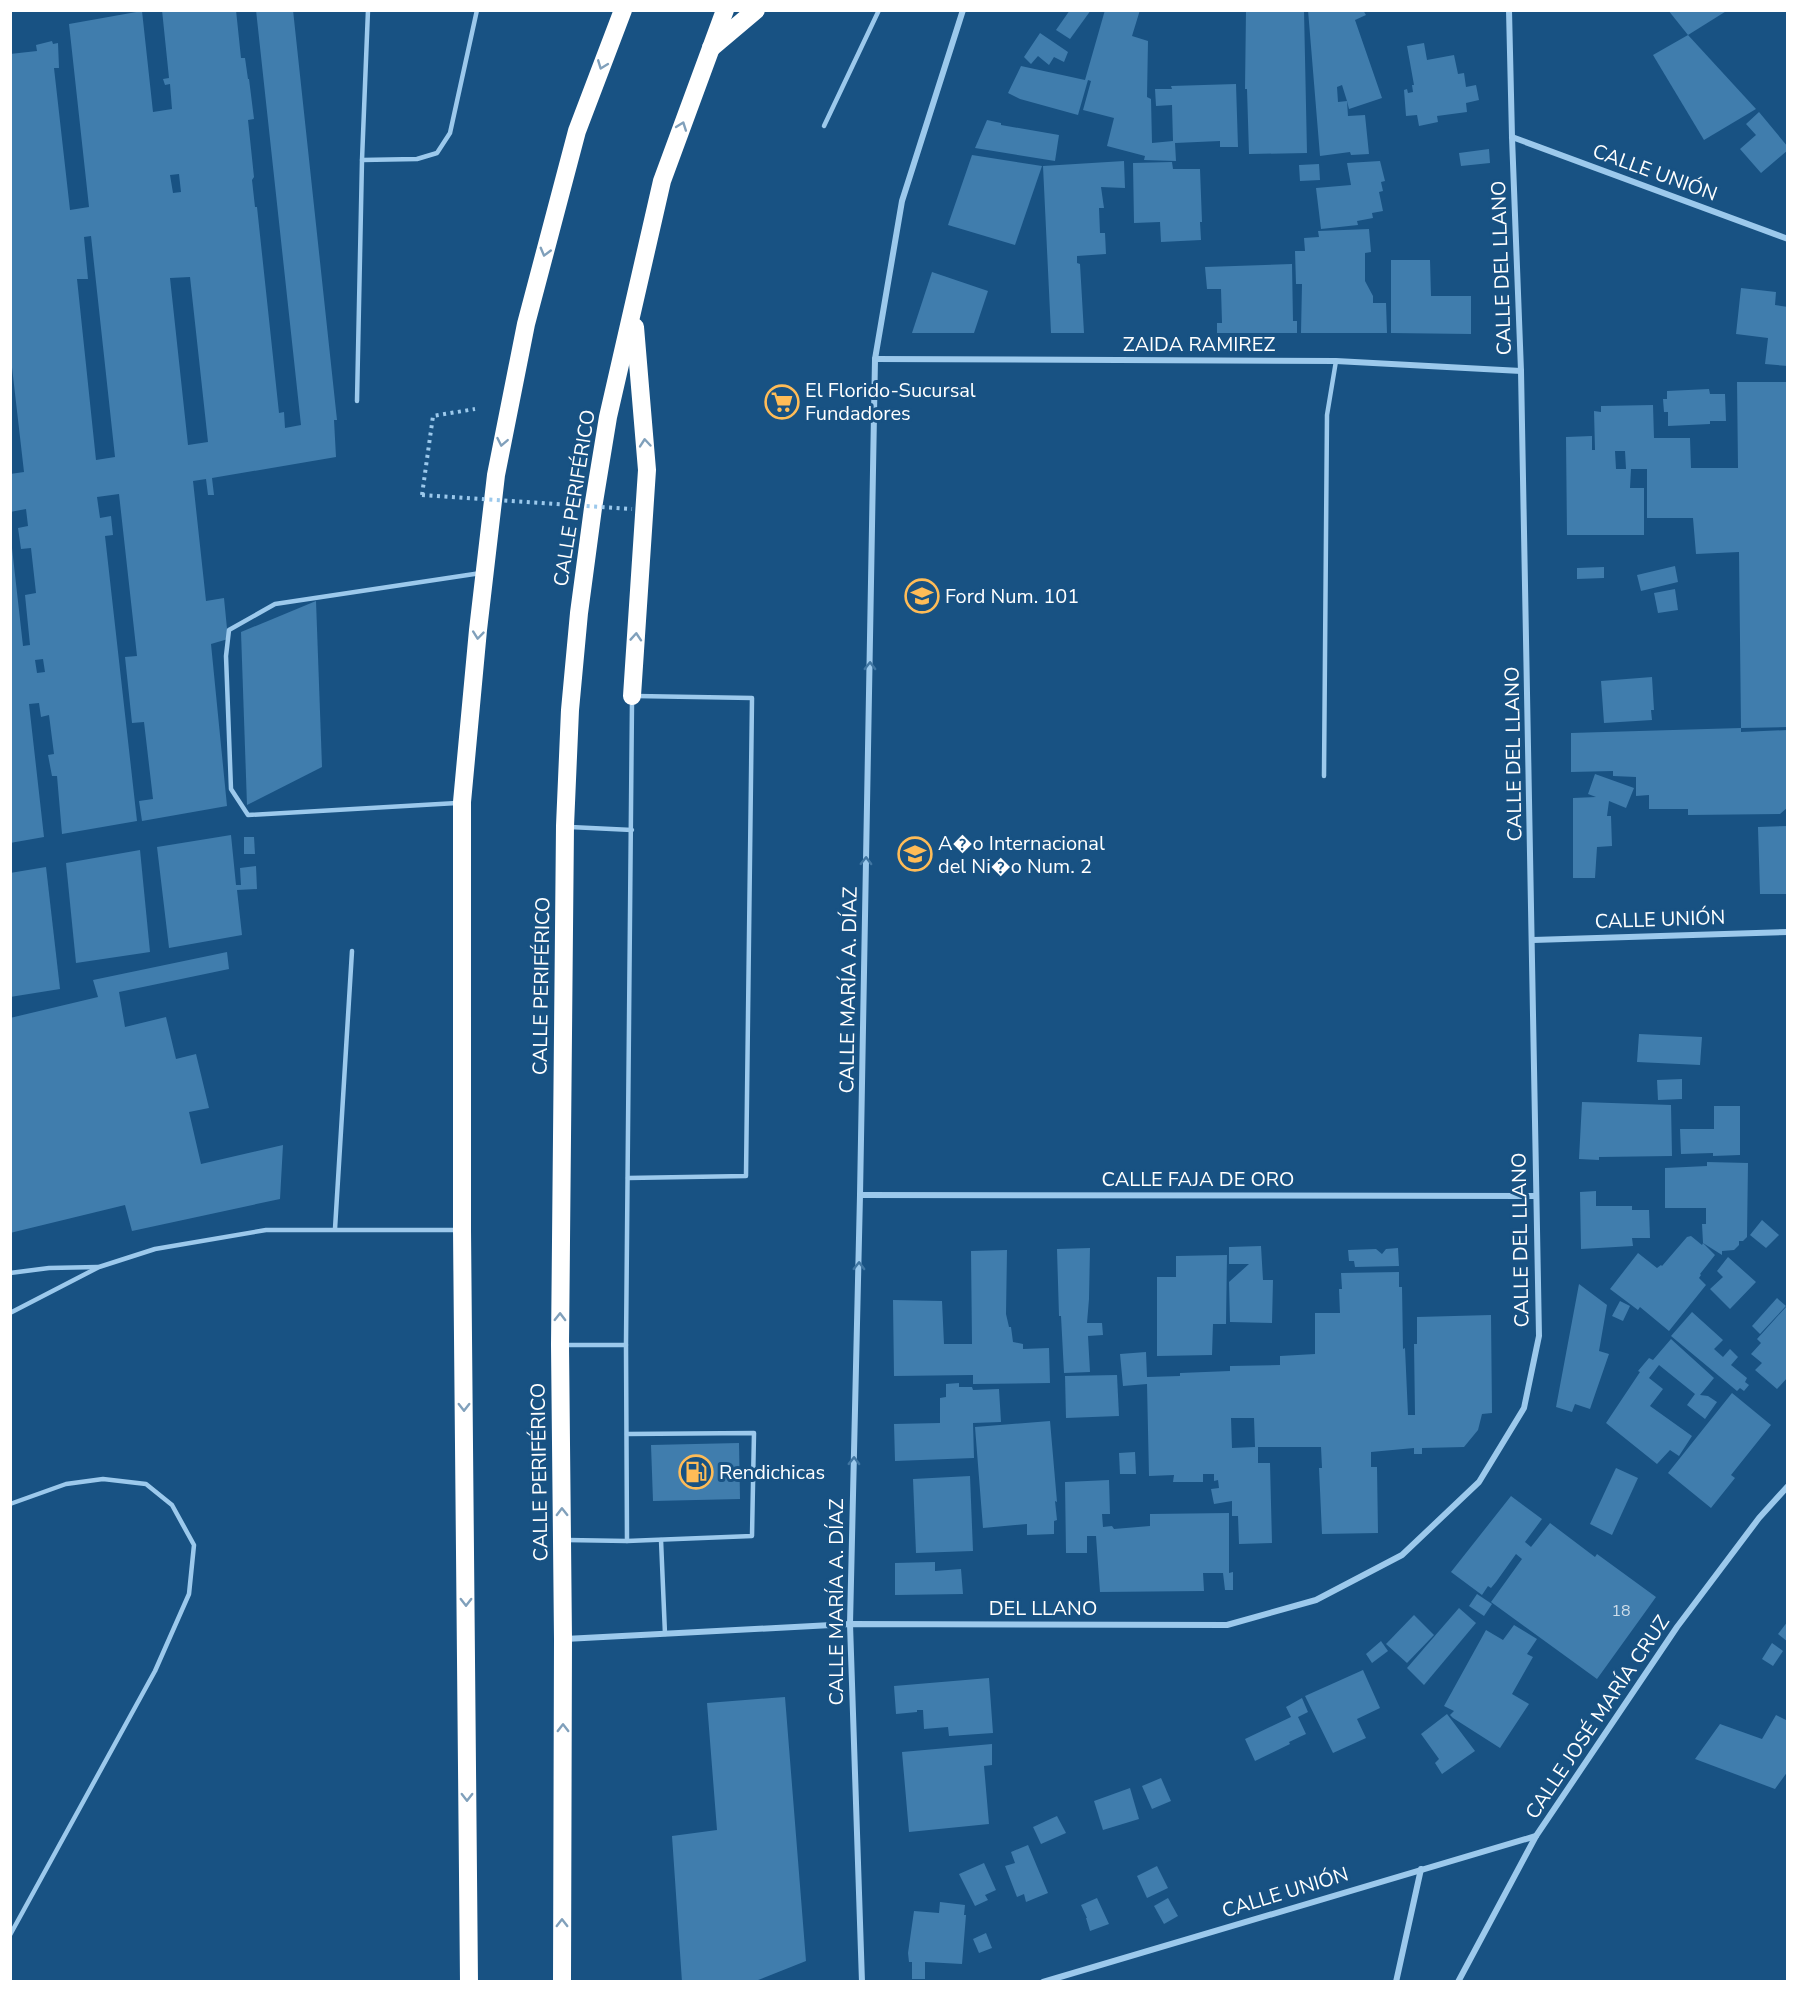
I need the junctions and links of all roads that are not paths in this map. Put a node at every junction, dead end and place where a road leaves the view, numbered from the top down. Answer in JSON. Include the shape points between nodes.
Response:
{"nodes":[{"id":1,"x":368,"y":10,"type":"edge"},
{"id":2,"x":477,"y":10,"type":"edge"},
{"id":3,"x":623,"y":10,"type":"edge"},
{"id":4,"x":725,"y":10,"type":"edge"},
{"id":5,"x":756,"y":10,"type":"edge"},
{"id":6,"x":879,"y":10,"type":"edge"},
{"id":7,"x":963,"y":10,"type":"edge"},
{"id":8,"x":1509,"y":10,"type":"edge"},
{"id":9,"x":710,"y":49,"type":"junction"},
{"id":10,"x":824,"y":126,"type":"dead end"},
{"id":11,"x":1512,"y":137,"type":"junction"},
{"id":12,"x":362,"y":160,"type":"junction"},
{"id":13,"x":1788,"y":239,"type":"edge"},
{"id":14,"x":633,"y":310,"type":"junction"},
{"id":15,"x":875,"y":359,"type":"junction"},
{"id":16,"x":1336,"y":361,"type":"junction"},
{"id":17,"x":1521,"y":371,"type":"junction"},
{"id":18,"x":357,"y":401,"type":"dead end"},
{"id":19,"x":485,"y":572,"type":"junction"},
{"id":20,"x":632,"y":696,"type":"junction"},
{"id":21,"x":1324,"y":776,"type":"dead end"},
{"id":22,"x":462,"y":802,"type":"junction"},
{"id":23,"x":565,"y":826,"type":"junction"},
{"id":24,"x":632,"y":830,"type":"junction"},
{"id":25,"x":1788,"y":932,"type":"edge"},
{"id":26,"x":1533,"y":940,"type":"junction"},
{"id":27,"x":352,"y":951,"type":"dead end"},
{"id":28,"x":628,"y":1178,"type":"junction"},
{"id":29,"x":860,"y":1195,"type":"junction"},
{"id":30,"x":1536,"y":1196,"type":"junction"},
{"id":31,"x":335,"y":1229,"type":"junction"},
{"id":32,"x":462,"y":1230,"type":"junction"},
{"id":33,"x":99,"y":1267,"type":"junction"},
{"id":34,"x":10,"y":1273,"type":"edge"},
{"id":35,"x":10,"y":1313,"type":"edge"},
{"id":36,"x":560,"y":1345,"type":"junction"},
{"id":37,"x":626,"y":1345,"type":"junction"},
{"id":38,"x":627,"y":1434,"type":"junction"},
{"id":39,"x":1479,"y":1482,"type":"joint"},
{"id":40,"x":1788,"y":1486,"type":"edge"},
{"id":41,"x":10,"y":1504,"type":"edge"},
{"id":42,"x":562,"y":1540,"type":"junction"},
{"id":43,"x":662,"y":1540,"type":"junction"},
{"id":44,"x":627,"y":1541,"type":"junction"},
{"id":45,"x":850,"y":1624,"type":"junction"},
{"id":46,"x":665,"y":1634,"type":"junction"},
{"id":47,"x":563,"y":1639,"type":"junction"},
{"id":48,"x":1536,"y":1836,"type":"junction"},
{"id":49,"x":1421,"y":1869,"type":"junction"},
{"id":50,"x":10,"y":1935,"type":"edge"},
{"id":51,"x":469,"y":1982,"type":"edge"},
{"id":52,"x":562,"y":1982,"type":"edge"},
{"id":53,"x":862,"y":1982,"type":"edge"},
{"id":54,"x":1043,"y":1982,"type":"edge"},
{"id":55,"x":1396,"y":1982,"type":"edge"},
{"id":56,"x":1458,"y":1982,"type":"edge"}],
"edges":[{"from":1,"to":12,"type":"lane"},
{"from":2,"to":12,"type":"lane","via":[[450,133],[437,153],[417,159]]},
{"from":3,"to":19,"type":"highway","one_way":true,"via":[[577,131],[526,324],[496,475]]},
{"from":4,"to":9,"type":"highway","name":"CALLE PERIFÉRICO"},
{"from":5,"to":9,"type":"highway"},
{"from":6,"to":10,"type":"lane"},
{"from":7,"to":15,"type":"street","name":"CALLE MARÍA A. DÍAZ","via":[[902,201]]},
{"from":8,"to":11,"type":"street","name":"CALLE DEL LLANO"},
{"from":14,"to":9,"type":"highway","name":"CALLE PERIFÉRICO","one_way":true,"via":[[662,181]]},
{"from":11,"to":13,"type":"street","name":"CALLE UNIÓN"},
{"from":11,"to":17,"type":"street","name":"CALLE DEL LLANO"},
{"from":12,"to":18,"type":"lane"},
{"from":20,"to":14,"type":"highway","one_way":true,"via":[[647,470]]},
{"from":14,"to":23,"type":"highway","name":"CALLE PERIFÉRICO","via":[[608,417],[593,508],[570,710]]},
{"from":15,"to":16,"type":"street","name":"ZAIDA RAMIREZ"},
{"from":29,"to":15,"type":"street","name":"CALLE MARÍA A. DÍAZ","one_way":true},
{"from":16,"to":17,"type":"street","name":"ZAIDA RAMIREZ"},
{"from":16,"to":21,"type":"lane","via":[[1327,415]]},
{"from":17,"to":26,"type":"street","name":"CALLE DEL LLANO"},
{"from":19,"to":22,"type":"highway","one_way":true},
{"from":19,"to":22,"type":"lane","via":[[275,604],[229,630],[226,656],[231,789],[248,815]]},
{"from":20,"to":24,"type":"lane"},
{"from":20,"to":28,"type":"lane","via":[[752,698],[746,1176]]},
{"from":22,"to":32,"type":"highway"},
{"from":23,"to":24,"type":"lane"},
{"from":36,"to":23,"type":"highway","name":"CALLE PERIFÉRICO","one_way":true},
{"from":24,"to":28,"type":"lane"},
{"from":25,"to":26,"type":"street","name":"CALLE UNIÓN"},
{"from":26,"to":30,"type":"street","name":"CALLE DEL LLANO"},
{"from":27,"to":31,"type":"lane"},
{"from":28,"to":37,"type":"lane"},
{"from":29,"to":30,"type":"street","name":"CALLE FAJA DE ORO"},
{"from":45,"to":29,"type":"street","name":"CALLE MARÍA A. DÍAZ","one_way":true},
{"from":30,"to":39,"type":"street","name":"CALLE DEL LLANO","via":[[1539,1336],[1524,1408]]},
{"from":31,"to":32,"type":"lane"},
{"from":31,"to":33,"type":"lane","via":[[266,1230],[155,1249]]},
{"from":32,"to":51,"type":"highway","one_way":true},
{"from":33,"to":34,"type":"lane"},
{"from":33,"to":35,"type":"lane"},
{"from":36,"to":37,"type":"lane"},
{"from":42,"to":36,"type":"highway","name":"CALLE PERIFÉRICO","one_way":true},
{"from":37,"to":38,"type":"lane"},
{"from":38,"to":43,"type":"lane","via":[[754,1433],[752,1536]]},
{"from":38,"to":44,"type":"lane"},
{"from":39,"to":45,"type":"street","name":"DEL LLANO","via":[[1402,1555],[1316,1600],[1227,1625]]},
{"from":40,"to":48,"type":"street","name":"CALLE JOSÉ MARÍA CRUZ","via":[[1677,1627]]},
{"from":41,"to":50,"type":"lane","via":[[66,1484],[104,1479],[146,1484],[172,1505],[194,1545],[189,1594],[155,1671]]},
{"from":42,"to":44,"type":"lane"},
{"from":42,"to":47,"type":"highway","name":"CALLE PERIFÉRICO"},
{"from":43,"to":44,"type":"lane"},
{"from":43,"to":46,"type":"lane"},
{"from":45,"to":46,"type":"street","name":"DEL LLANO"},
{"from":45,"to":53,"type":"street","name":"CALLE MARÍA A. DÍAZ"},
{"from":46,"to":47,"type":"street","name":"DEL LLANO"},
{"from":52,"to":47,"type":"highway","name":"CALLE PERIFÉRICO","one_way":true},
{"from":48,"to":49,"type":"street","name":"CALLE UNIÓN"},
{"from":48,"to":56,"type":"street","name":"CALLE JOSÉ MARÍA CRUZ"},
{"from":49,"to":54,"type":"street","name":"CALLE UNIÓN"},
{"from":49,"to":55,"type":"street"}]}
